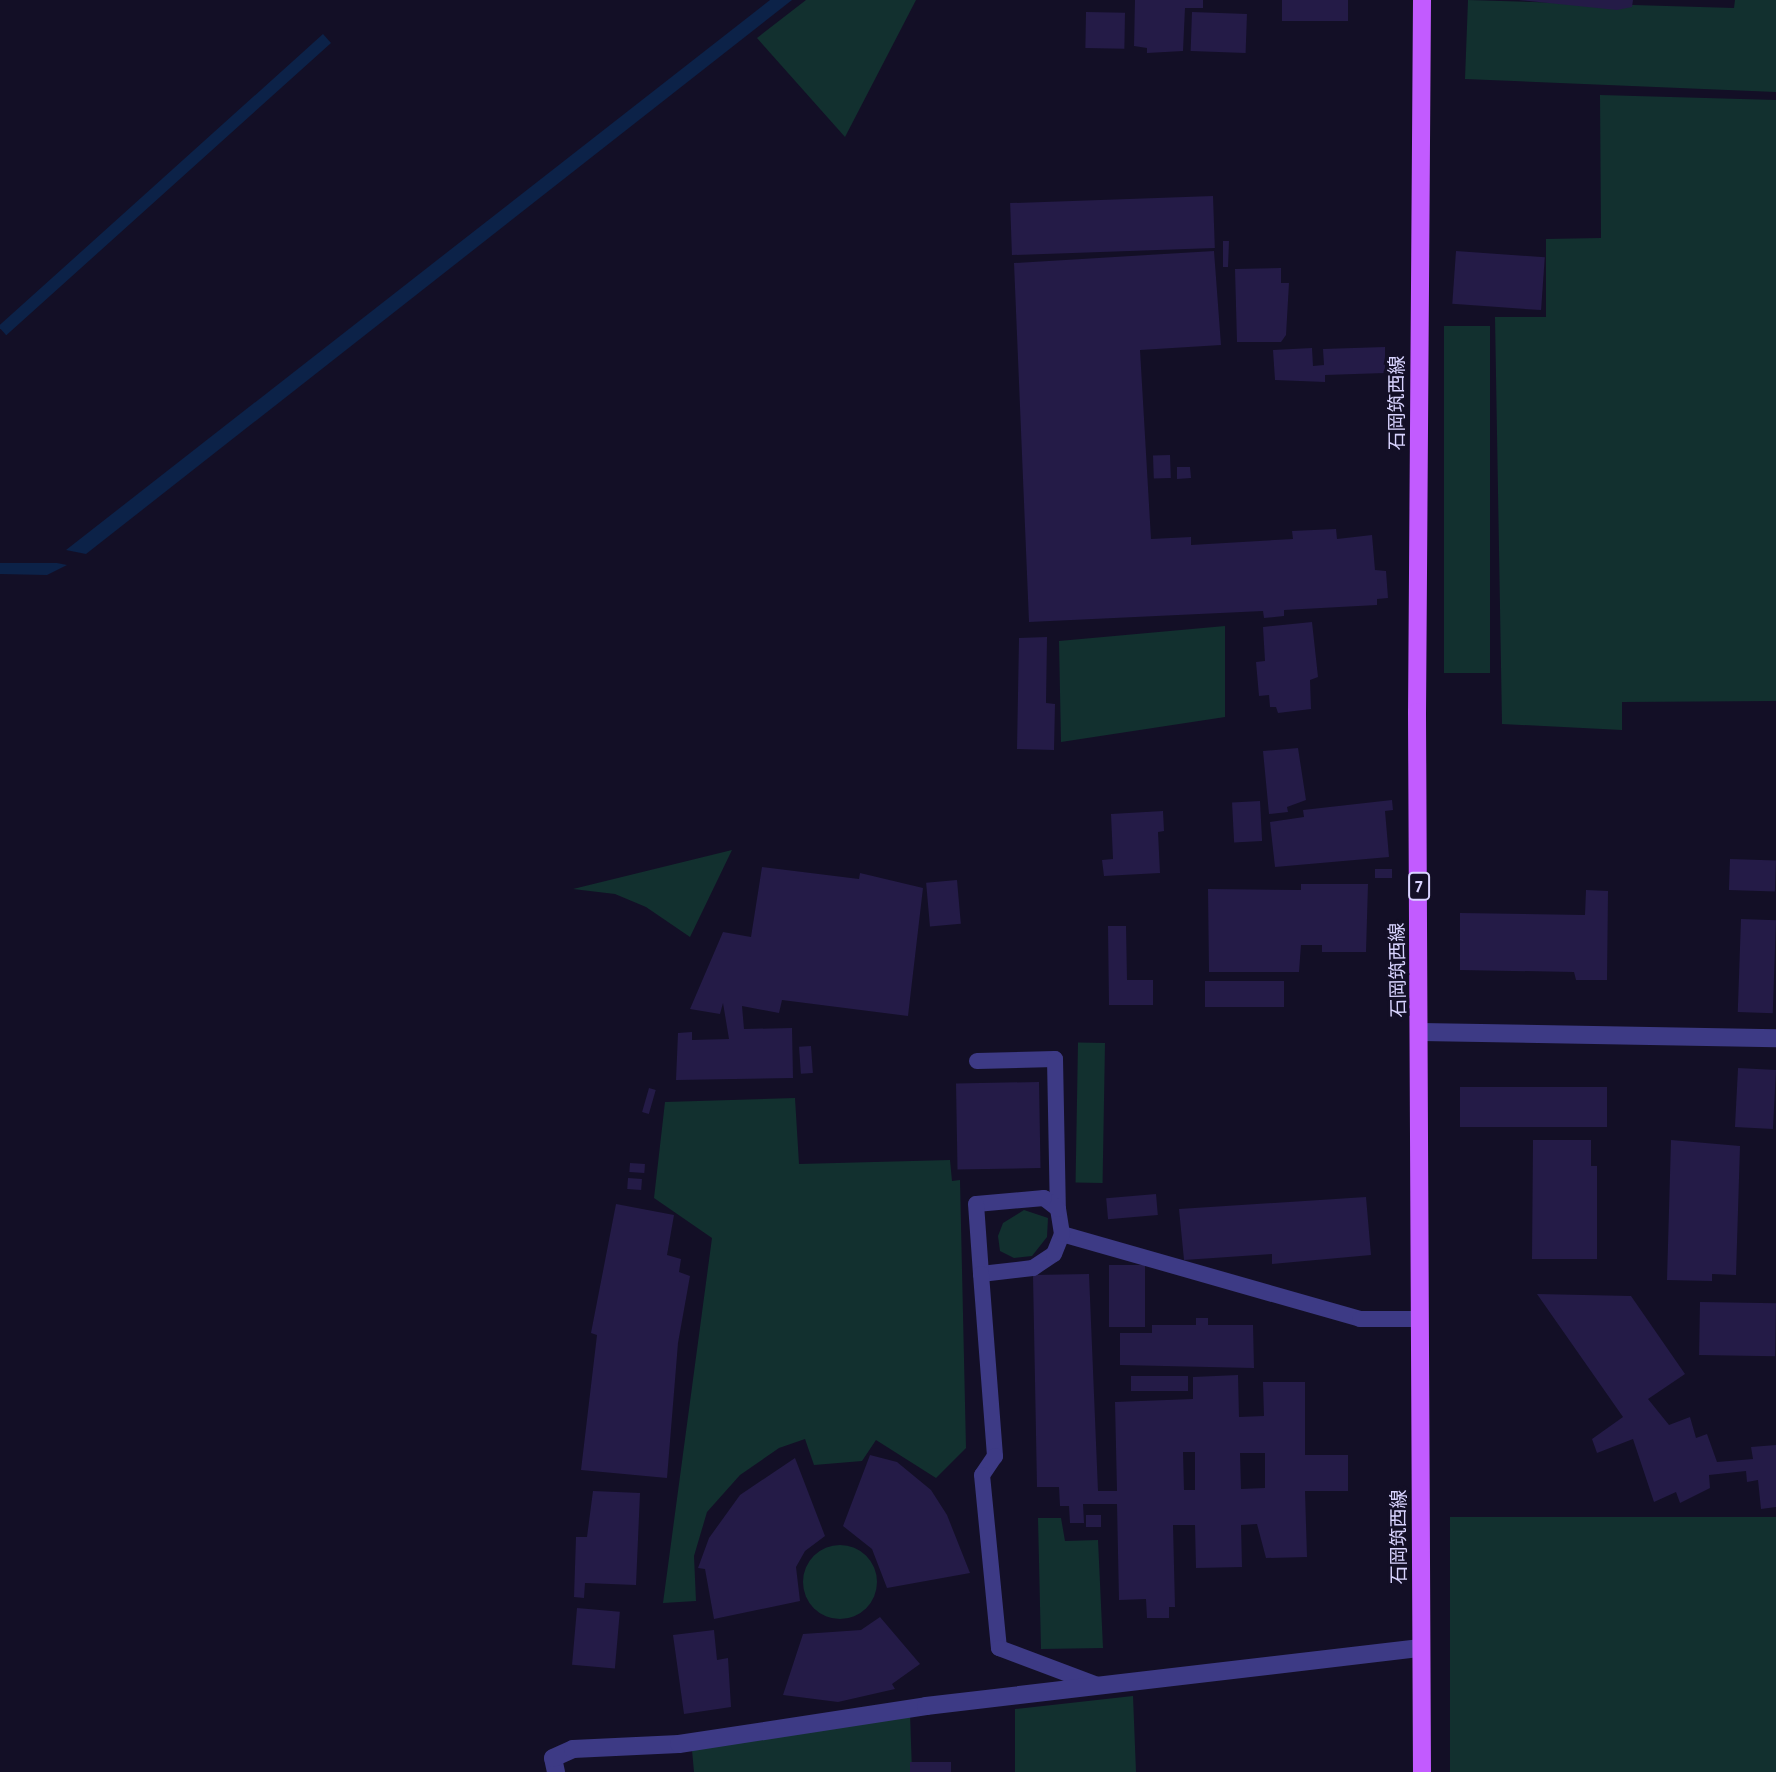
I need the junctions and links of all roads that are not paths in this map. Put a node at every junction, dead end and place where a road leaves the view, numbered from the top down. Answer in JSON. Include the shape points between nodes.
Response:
{"nodes":[{"id":1,"x":1422,"y":0,"type":"edge"},
{"id":2,"x":1421,"y":1032,"type":"junction"},
{"id":3,"x":1776,"y":1038,"type":"edge"},
{"id":4,"x":976,"y":1061,"type":"dead end"},
{"id":5,"x":1058,"y":1209,"type":"junction"},
{"id":6,"x":1062,"y":1234,"type":"junction"},
{"id":7,"x":981,"y":1274,"type":"junction"},
{"id":8,"x":1420,"y":1319,"type":"junction"},
{"id":9,"x":1422,"y":1648,"type":"junction"},
{"id":10,"x":1100,"y":1686,"type":"junction"},
{"id":11,"x":556,"y":1772,"type":"edge"},
{"id":12,"x":1422,"y":1772,"type":"edge"}],
"edges":[{"from":1,"to":2,"type":"main road","name":"石岡筑西線","number":"7"},
{"from":2,"to":3,"type":"street"},
{"from":2,"to":8,"type":"main road","name":"石岡筑西線","number":"7"},
{"from":4,"to":5,"type":"lane","via":[[1055,1059]]},
{"from":5,"to":6,"type":"lane"},
{"from":5,"to":7,"type":"lane","via":[[1044,1198],[976,1204]]},
{"from":6,"to":7,"type":"lane","via":[[1054,1254],[1033,1268]]},
{"from":6,"to":8,"type":"lane","via":[[1360,1319]]},
{"from":7,"to":10,"type":"lane","via":[[995,1456],[982,1475],[999,1648]]},
{"from":8,"to":9,"type":"main road","name":"石岡筑西線","number":"7"},
{"from":9,"to":10,"type":"street"},
{"from":9,"to":12,"type":"main road","name":"石岡筑西線","number":"7"},
{"from":10,"to":11,"type":"street","via":[[679,1744],[573,1749],[553,1758]]}]}
